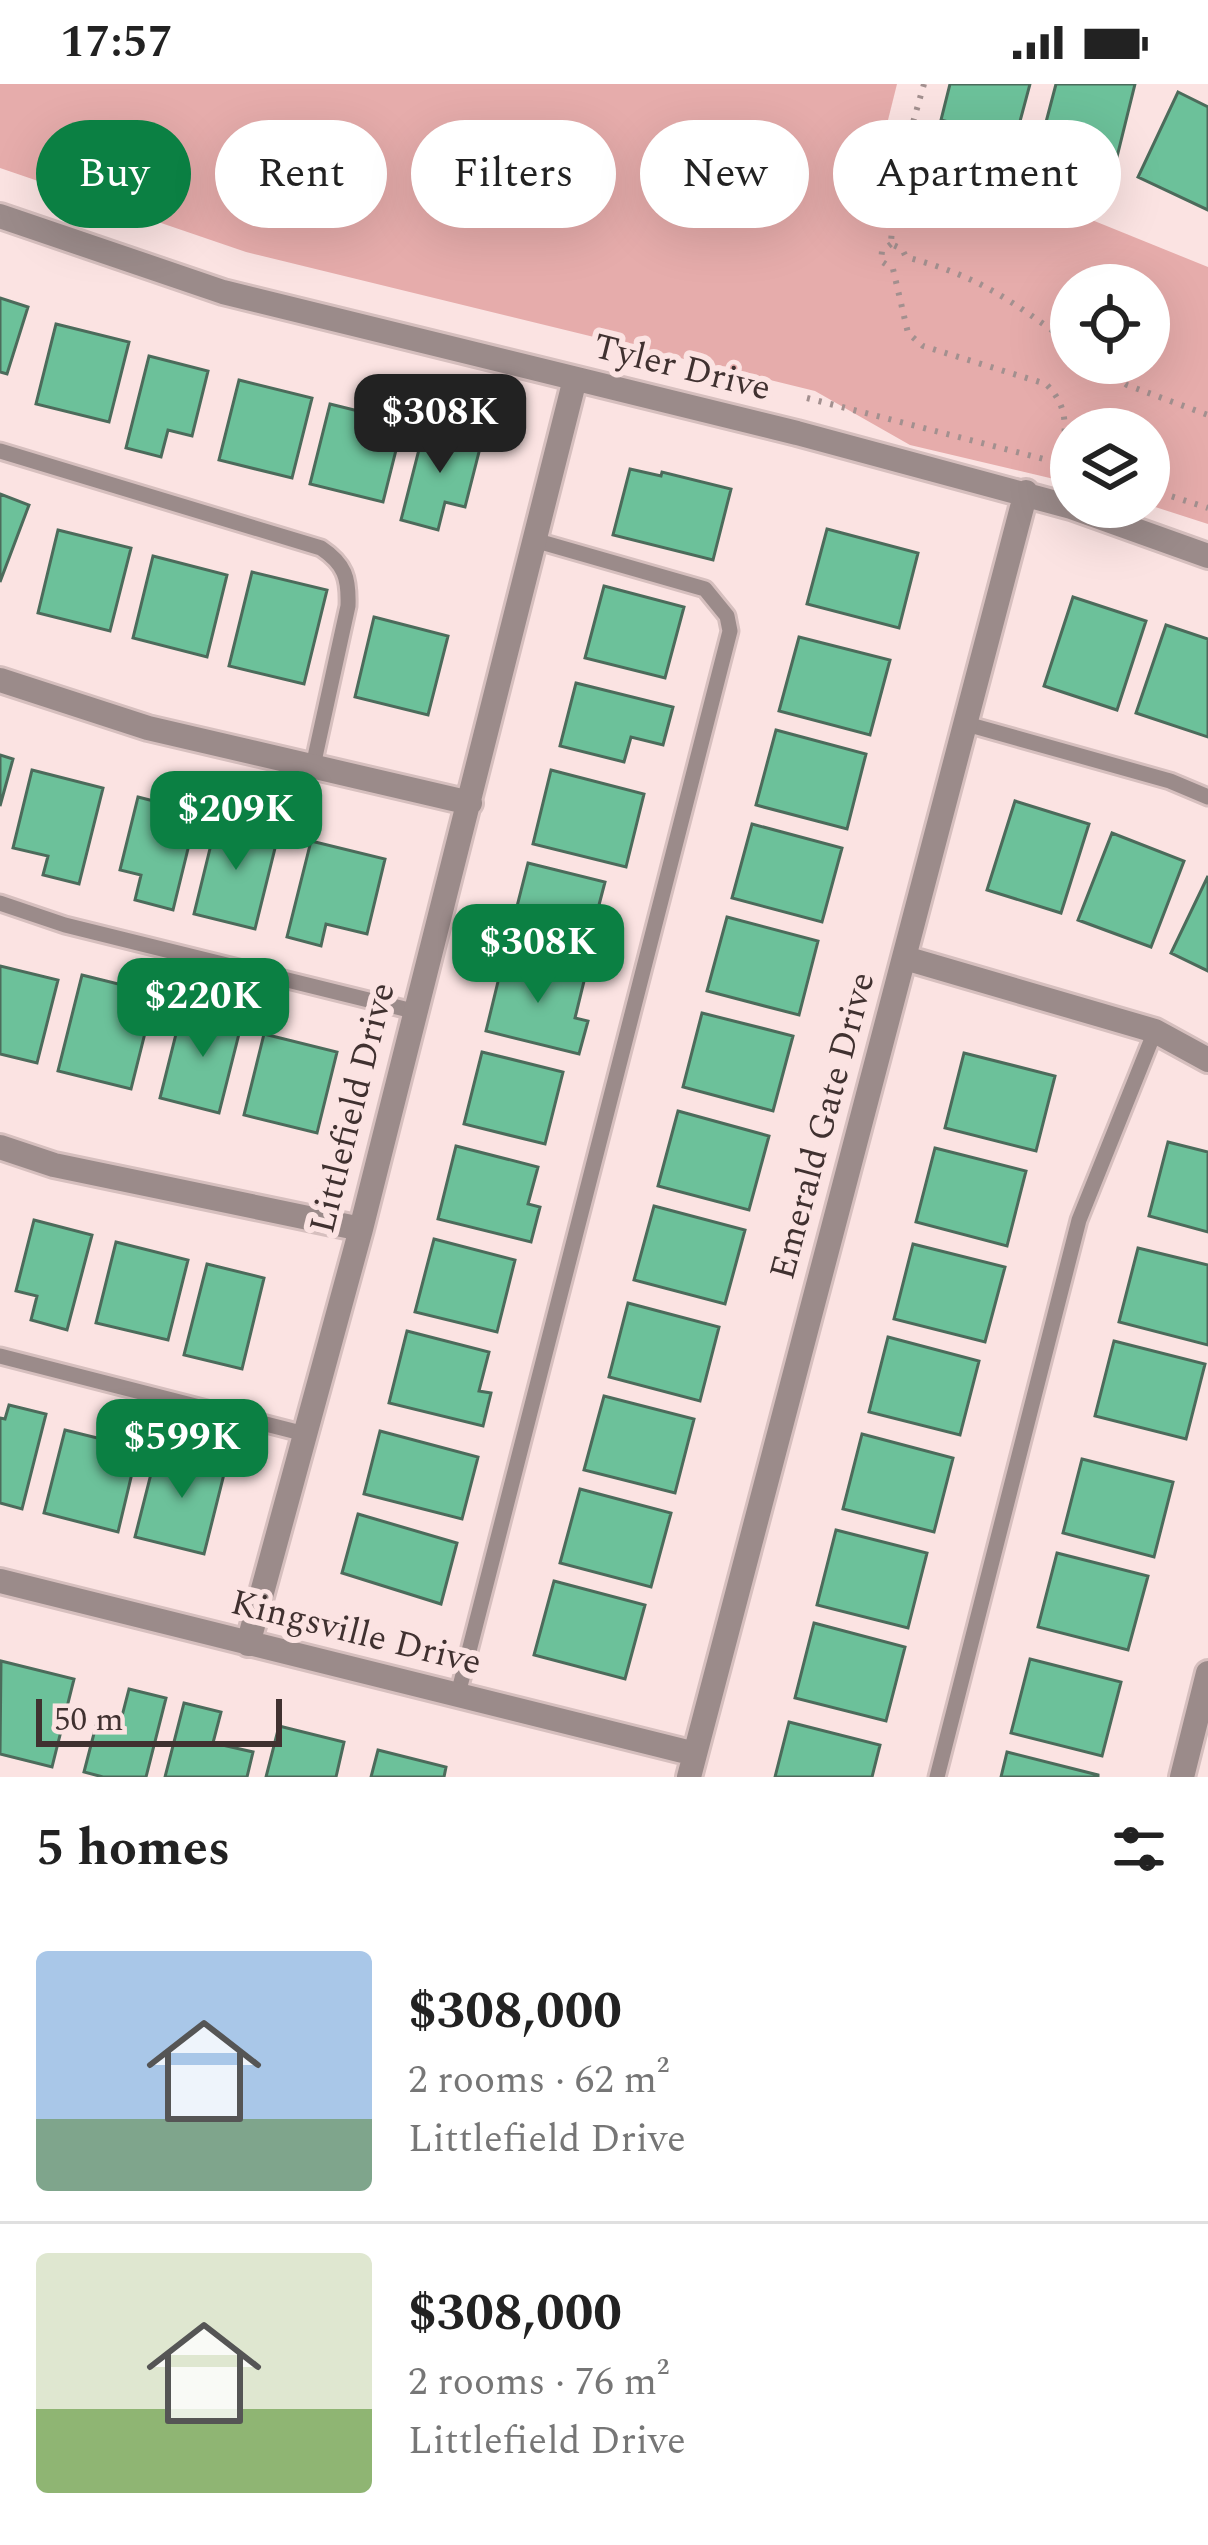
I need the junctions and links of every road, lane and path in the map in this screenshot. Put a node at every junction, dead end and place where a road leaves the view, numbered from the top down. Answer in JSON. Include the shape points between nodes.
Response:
{"nodes":[{"id":1,"x":925,"y":84,"type":"edge"},
{"id":2,"x":0,"y":216,"type":"edge"},
{"id":3,"x":891,"y":244,"type":"junction"},
{"id":4,"x":906,"y":257,"type":"junction"},
{"id":5,"x":892,"y":269,"type":"junction"},
{"id":6,"x":1050,"y":329,"type":"edge"},
{"id":7,"x":574,"y":379,"type":"junction"},
{"id":8,"x":1126,"y":384,"type":"edge"},
{"id":9,"x":807,"y":398,"type":"dead end"},
{"id":10,"x":1064,"y":408,"type":"edge"},
{"id":11,"x":1208,"y":415,"type":"edge"},
{"id":12,"x":0,"y":451,"type":"edge"},
{"id":13,"x":1050,"y":460,"type":"edge"},
{"id":14,"x":1026,"y":492,"type":"junction"},
{"id":15,"x":1170,"y":496,"type":"edge"},
{"id":16,"x":1050,"y":500,"type":"edge"},
{"id":17,"x":1208,"y":508,"type":"edge"},
{"id":18,"x":1130,"y":528,"type":"edge"},
{"id":19,"x":535,"y":540,"type":"junction"},
{"id":20,"x":1208,"y":556,"type":"edge"},
{"id":21,"x":0,"y":680,"type":"edge"},
{"id":22,"x":963,"y":722,"type":"junction"},
{"id":23,"x":313,"y":766,"type":"junction"},
{"id":24,"x":1208,"y":797,"type":"edge"},
{"id":25,"x":470,"y":803,"type":"junction"},
{"id":26,"x":0,"y":903,"type":"edge"},
{"id":27,"x":905,"y":958,"type":"junction"},
{"id":28,"x":413,"y":1011,"type":"junction"},
{"id":29,"x":1154,"y":1031,"type":"junction"},
{"id":30,"x":1208,"y":1060,"type":"edge"},
{"id":31,"x":0,"y":1147,"type":"edge"},
{"id":32,"x":361,"y":1229,"type":"junction"},
{"id":33,"x":0,"y":1356,"type":"edge"},
{"id":34,"x":305,"y":1434,"type":"junction"},
{"id":35,"x":0,"y":1581,"type":"edge"},
{"id":36,"x":248,"y":1644,"type":"junction"},
{"id":37,"x":1208,"y":1673,"type":"edge"},
{"id":38,"x":458,"y":1694,"type":"junction"},
{"id":39,"x":692,"y":1765,"type":"edge"},
{"id":40,"x":937,"y":1777,"type":"edge"},
{"id":41,"x":1182,"y":1777,"type":"edge"}],
"edges":[{"from":1,"to":3,"type":"path","via":[[894,189]]},
{"from":2,"to":7,"type":"street","name":"Tyler Drive","via":[[223,292]]},
{"from":3,"to":4,"type":"path"},
{"from":3,"to":5,"type":"path","via":[[881,261]]},
{"from":4,"to":5,"type":"path"},
{"from":4,"to":6,"type":"path","via":[[992,287]]},
{"from":5,"to":10,"type":"path","via":[[908,333],[923,346],[1046,384]]},
{"from":7,"to":14,"type":"street","name":"Tyler Drive"},
{"from":7,"to":19,"type":"street","name":"Littlefield Drive"},
{"from":8,"to":11,"type":"path"},
{"from":9,"to":13,"type":"path"},
{"from":12,"to":23,"type":"lane","via":[[337,559],[350,579],[348,606]]},
{"from":14,"to":16,"type":"street","name":"Tyler Drive"},
{"from":14,"to":22,"type":"street","name":"Emerald Gate Drive"},
{"from":15,"to":17,"type":"path"},
{"from":18,"to":20,"type":"street","name":"Tyler Drive"},
{"from":19,"to":25,"type":"street","name":"Littlefield Drive"},
{"from":19,"to":38,"type":"lane","via":[[705,589],[730,631]]},
{"from":21,"to":23,"type":"street","via":[[148,728]]},
{"from":22,"to":24,"type":"lane"},
{"from":22,"to":27,"type":"street","name":"Emerald Gate Drive"},
{"from":23,"to":25,"type":"street"},
{"from":25,"to":28,"type":"street","name":"Littlefield Drive"},
{"from":26,"to":28,"type":"lane"},
{"from":27,"to":29,"type":"street"},
{"from":27,"to":39,"type":"street","name":"Emerald Gate Drive"},
{"from":28,"to":32,"type":"street","name":"Littlefield Drive"},
{"from":29,"to":30,"type":"street"},
{"from":29,"to":40,"type":"lane","via":[[1079,1220]]},
{"from":31,"to":32,"type":"street"},
{"from":32,"to":34,"type":"street","name":"Littlefield Drive"},
{"from":33,"to":34,"type":"lane"},
{"from":34,"to":36,"type":"street","name":"Littlefield Drive"},
{"from":35,"to":36,"type":"street","name":"Kingsville Drive"},
{"from":36,"to":38,"type":"street","name":"Kingsville Drive"},
{"from":37,"to":41,"type":"street"},
{"from":38,"to":39,"type":"street","name":"Kingsville Drive"}]}
